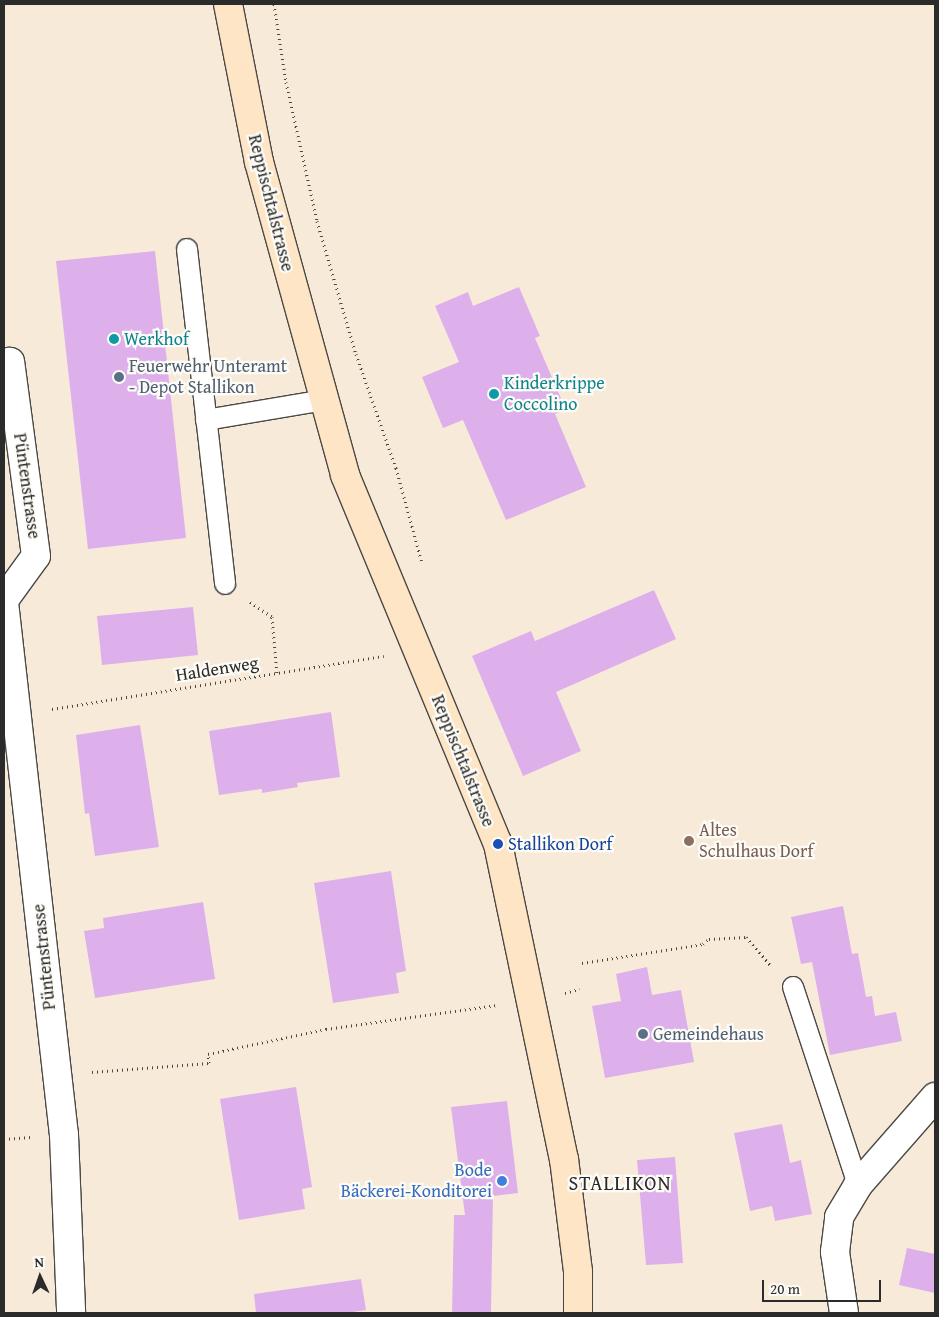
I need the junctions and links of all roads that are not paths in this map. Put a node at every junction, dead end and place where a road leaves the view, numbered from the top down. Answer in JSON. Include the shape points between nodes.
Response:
{"nodes":[{"id":1,"x":228,"y":4,"type":"edge"},
{"id":2,"x":187,"y":249,"type":"dead end"},
{"id":3,"x":10,"y":362,"type":"dead end"},
{"id":4,"x":324,"y":400,"type":"junction"},
{"id":5,"x":206,"y":420,"type":"junction"},
{"id":6,"x":225,"y":584,"type":"road end"},
{"id":7,"x":4,"y":601,"type":"edge"},
{"id":8,"x":793,"y":987,"type":"dead end"},
{"id":9,"x":935,"y":1097,"type":"edge"},
{"id":10,"x":858,"y":1185,"type":"junction"},
{"id":11,"x":70,"y":1313,"type":"edge"},
{"id":12,"x":578,"y":1313,"type":"edge"},
{"id":13,"x":844,"y":1313,"type":"edge"}],
"edges":[{"from":1,"to":4,"type":"main road","name":"Reppischtalstrasse","via":[[258,162]]},
{"from":2,"to":5,"type":"lane"},
{"from":3,"to":7,"type":"street","name":"Püntenstrasse","via":[[36,556]]},
{"from":4,"to":5,"type":"lane"},
{"from":4,"to":12,"type":"main road","name":"Reppischtalstrasse","via":[[345,476],[498,844],[564,1159],[578,1272]]},
{"from":5,"to":6,"type":"lane"},
{"from":7,"to":11,"type":"street","name":"Püntenstrasse","via":[[64,1135]]},
{"from":8,"to":10,"type":"lane"},
{"from":9,"to":10,"type":"street"},
{"from":10,"to":13,"type":"street","via":[[839,1217],[835,1252]]}]}
